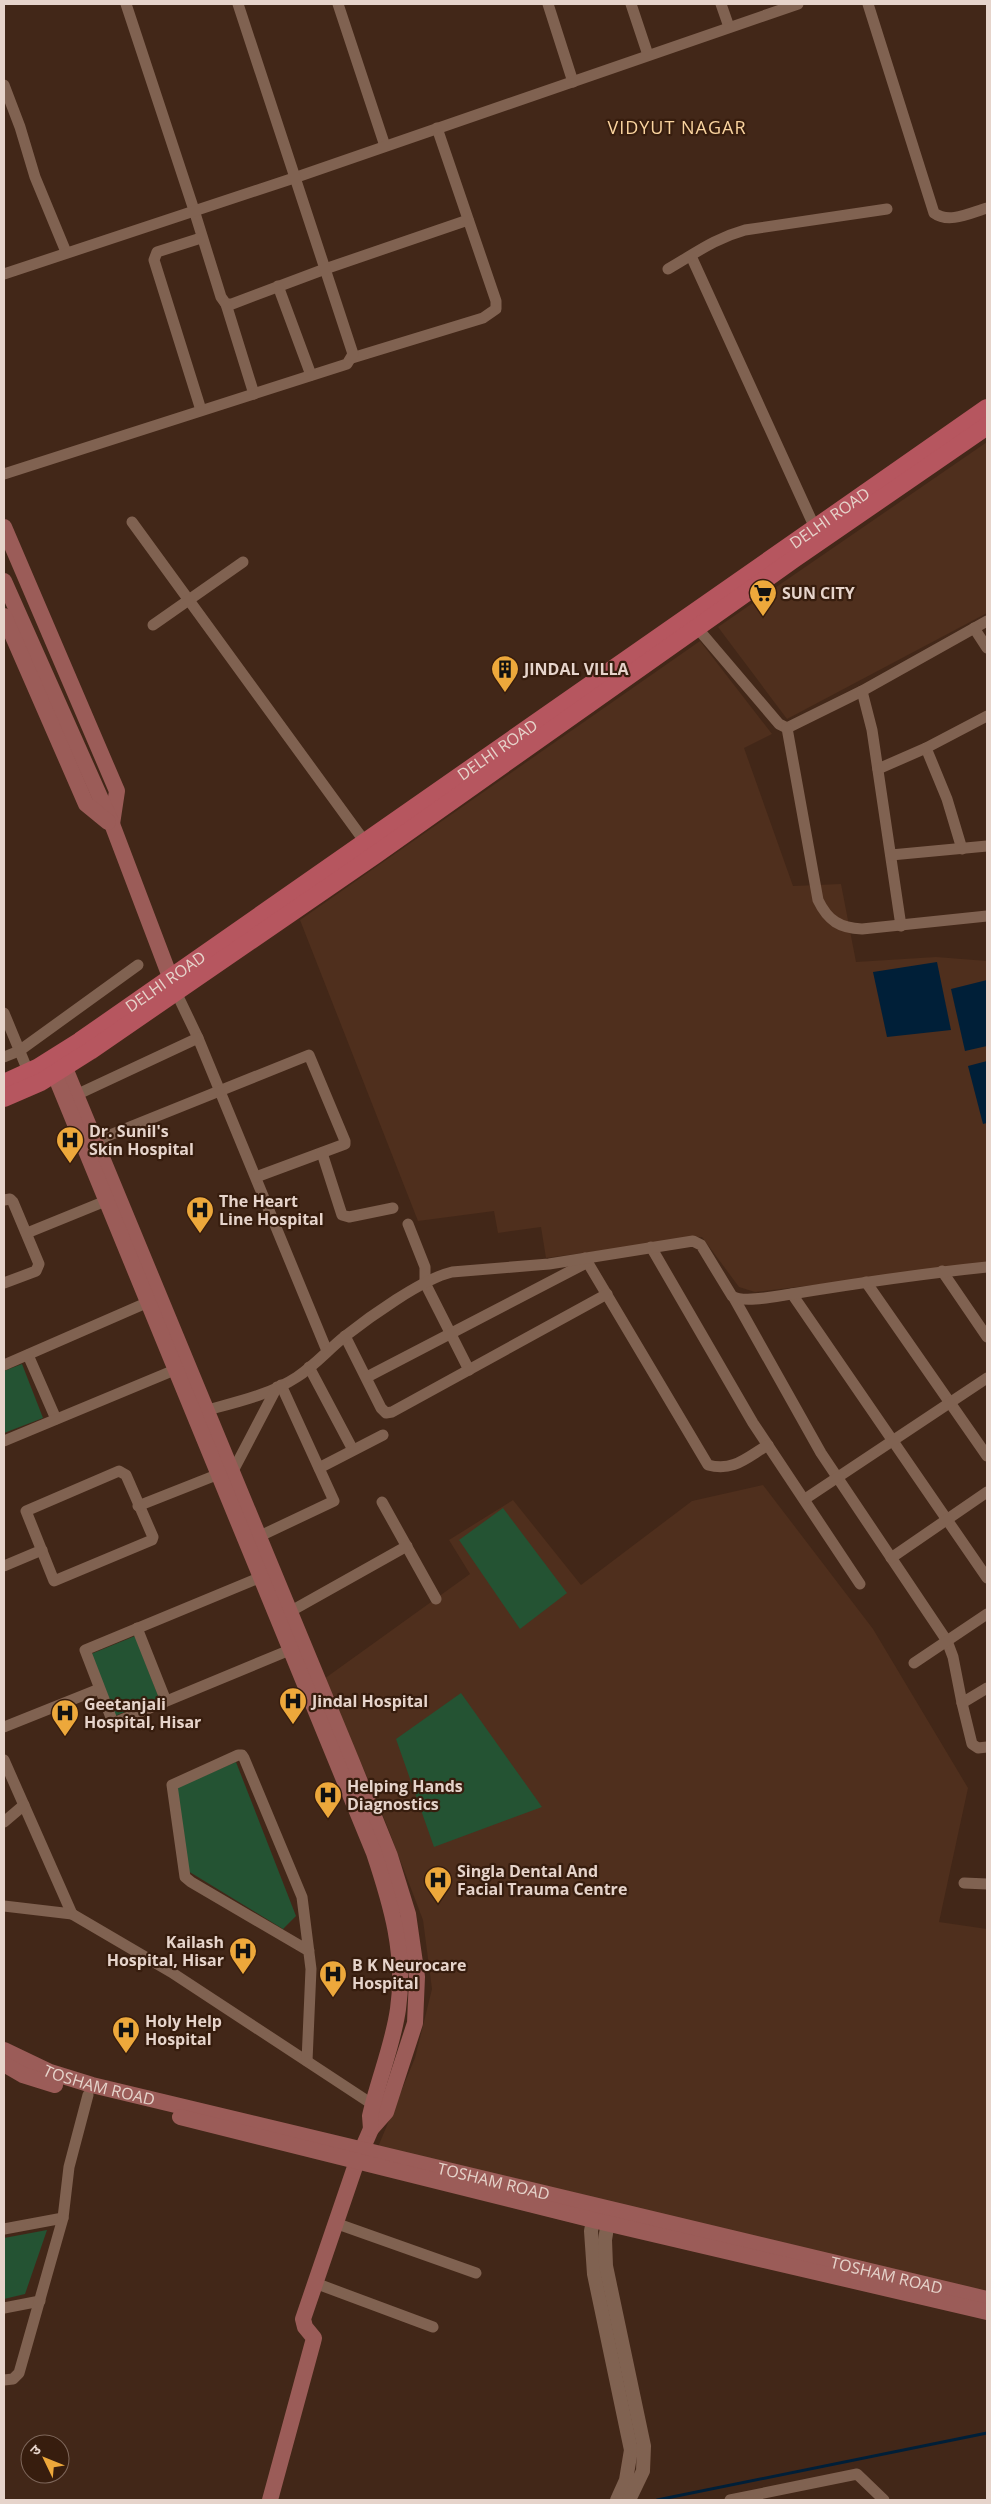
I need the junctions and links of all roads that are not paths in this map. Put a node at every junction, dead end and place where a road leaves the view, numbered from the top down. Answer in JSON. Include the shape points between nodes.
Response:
{"nodes":[{"id":1,"x":126,"y":4,"type":"edge"},
{"id":2,"x":238,"y":4,"type":"edge"},
{"id":3,"x":338,"y":4,"type":"edge"},
{"id":4,"x":548,"y":4,"type":"edge"},
{"id":5,"x":631,"y":4,"type":"edge"},
{"id":6,"x":721,"y":4,"type":"edge"},
{"id":7,"x":798,"y":4,"type":"edge"},
{"id":8,"x":868,"y":4,"type":"edge"},
{"id":9,"x":729,"y":27,"type":"junction"},
{"id":10,"x":648,"y":55,"type":"junction"},
{"id":11,"x":573,"y":82,"type":"junction"},
{"id":12,"x":4,"y":85,"type":"edge"},
{"id":13,"x":437,"y":128,"type":"junction"},
{"id":14,"x":385,"y":146,"type":"junction"},
{"id":15,"x":294,"y":178,"type":"junction"},
{"id":16,"x":987,"y":208,"type":"edge"},
{"id":17,"x":887,"y":209,"type":"dead end"},
{"id":18,"x":194,"y":210,"type":"junction"},
{"id":19,"x":468,"y":220,"type":"junction"},
{"id":20,"x":201,"y":238,"type":"junction"},
{"id":21,"x":66,"y":252,"type":"junction"},
{"id":22,"x":691,"y":256,"type":"junction"},
{"id":23,"x":325,"y":269,"type":"junction"},
{"id":24,"x":668,"y":269,"type":"dead end"},
{"id":25,"x":4,"y":274,"type":"edge"},
{"id":26,"x":278,"y":286,"type":"junction"},
{"id":27,"x":226,"y":304,"type":"junction"},
{"id":28,"x":352,"y":358,"type":"junction"},
{"id":29,"x":311,"y":375,"type":"junction"},
{"id":30,"x":254,"y":394,"type":"junction"},
{"id":31,"x":987,"y":408,"type":"edge"},
{"id":32,"x":201,"y":410,"type":"junction"},
{"id":33,"x":987,"y":426,"type":"edge"},
{"id":34,"x":4,"y":474,"type":"edge"},
{"id":35,"x":132,"y":522,"type":"dead end"},
{"id":36,"x":4,"y":527,"type":"edge"},
{"id":37,"x":815,"y":528,"type":"junction"},
{"id":38,"x":243,"y":562,"type":"dead end"},
{"id":39,"x":4,"y":581,"type":"edge"},
{"id":40,"x":190,"y":599,"type":"junction"},
{"id":41,"x":4,"y":616,"type":"edge"},
{"id":42,"x":987,"y":621,"type":"edge"},
{"id":43,"x":693,"y":622,"type":"junction"},
{"id":44,"x":153,"y":625,"type":"dead end"},
{"id":45,"x":974,"y":628,"type":"junction"},
{"id":46,"x":8,"y":640,"type":"edge"},
{"id":47,"x":987,"y":648,"type":"edge"},
{"id":48,"x":862,"y":691,"type":"junction"},
{"id":49,"x":987,"y":716,"type":"edge"},
{"id":50,"x":787,"y":728,"type":"junction"},
{"id":51,"x":926,"y":748,"type":"junction"},
{"id":52,"x":878,"y":769,"type":"junction"},
{"id":53,"x":112,"y":824,"type":"junction"},
{"id":54,"x":365,"y":842,"type":"junction"},
{"id":55,"x":987,"y":846,"type":"edge"},
{"id":56,"x":962,"y":849,"type":"junction"},
{"id":57,"x":891,"y":855,"type":"junction"},
{"id":58,"x":987,"y":916,"type":"edge"},
{"id":59,"x":901,"y":926,"type":"junction"},
{"id":60,"x":138,"y":965,"type":"dead end"},
{"id":61,"x":172,"y":985,"type":"junction"},
{"id":62,"x":4,"y":1013,"type":"edge"},
{"id":63,"x":198,"y":1038,"type":"junction"},
{"id":64,"x":19,"y":1050,"type":"junction"},
{"id":65,"x":4,"y":1057,"type":"edge"},
{"id":66,"x":57,"y":1064,"type":"junction"},
{"id":67,"x":31,"y":1078,"type":"junction"},
{"id":68,"x":4,"y":1083,"type":"edge"},
{"id":69,"x":220,"y":1090,"type":"junction"},
{"id":70,"x":76,"y":1095,"type":"junction"},
{"id":71,"x":4,"y":1098,"type":"edge"},
{"id":72,"x":90,"y":1143,"type":"junction"},
{"id":73,"x":322,"y":1153,"type":"junction"},
{"id":74,"x":256,"y":1177,"type":"junction"},
{"id":75,"x":113,"y":1198,"type":"junction"},
{"id":76,"x":4,"y":1200,"type":"edge"},
{"id":77,"x":393,"y":1208,"type":"dead end"},
{"id":78,"x":408,"y":1224,"type":"dead end"},
{"id":79,"x":27,"y":1233,"type":"junction"},
{"id":80,"x":651,"y":1247,"type":"junction"},
{"id":81,"x":587,"y":1260,"type":"junction"},
{"id":82,"x":987,"y":1266,"type":"edge"},
{"id":83,"x":942,"y":1271,"type":"junction"},
{"id":84,"x":866,"y":1282,"type":"junction"},
{"id":85,"x":4,"y":1283,"type":"edge"},
{"id":86,"x":425,"y":1283,"type":"junction"},
{"id":87,"x":607,"y":1294,"type":"junction"},
{"id":88,"x":792,"y":1294,"type":"junction"},
{"id":89,"x":734,"y":1298,"type":"junction"},
{"id":90,"x":155,"y":1299,"type":"junction"},
{"id":91,"x":451,"y":1333,"type":"junction"},
{"id":92,"x":345,"y":1336,"type":"junction"},
{"id":93,"x":987,"y":1337,"type":"edge"},
{"id":94,"x":327,"y":1351,"type":"junction"},
{"id":95,"x":28,"y":1355,"type":"junction"},
{"id":96,"x":4,"y":1365,"type":"edge"},
{"id":97,"x":309,"y":1367,"type":"junction"},
{"id":98,"x":177,"y":1369,"type":"junction"},
{"id":99,"x":469,"y":1370,"type":"junction"},
{"id":100,"x":367,"y":1377,"type":"junction"},
{"id":101,"x":987,"y":1378,"type":"edge"},
{"id":102,"x":279,"y":1386,"type":"junction"},
{"id":103,"x":950,"y":1403,"type":"junction"},
{"id":104,"x":201,"y":1412,"type":"junction"},
{"id":105,"x":56,"y":1419,"type":"junction"},
{"id":106,"x":383,"y":1435,"type":"dead end"},
{"id":107,"x":4,"y":1441,"type":"edge"},
{"id":108,"x":893,"y":1441,"type":"junction"},
{"id":109,"x":768,"y":1445,"type":"junction"},
{"id":110,"x":353,"y":1450,"type":"junction"},
{"id":111,"x":987,"y":1456,"type":"edge"},
{"id":112,"x":319,"y":1468,"type":"junction"},
{"id":113,"x":226,"y":1473,"type":"junction"},
{"id":114,"x":837,"y":1478,"type":"junction"},
{"id":115,"x":987,"y":1492,"type":"edge"},
{"id":116,"x":805,"y":1500,"type":"junction"},
{"id":117,"x":382,"y":1502,"type":"dead end"},
{"id":118,"x":138,"y":1506,"type":"junction"},
{"id":119,"x":947,"y":1520,"type":"junction"},
{"id":120,"x":260,"y":1536,"type":"junction"},
{"id":121,"x":407,"y":1546,"type":"junction"},
{"id":122,"x":42,"y":1550,"type":"junction"},
{"id":123,"x":891,"y":1558,"type":"junction"},
{"id":124,"x":4,"y":1566,"type":"edge"},
{"id":125,"x":268,"y":1574,"type":"junction"},
{"id":126,"x":987,"y":1578,"type":"edge"},
{"id":127,"x":860,"y":1584,"type":"dead end"},
{"id":128,"x":436,"y":1599,"type":"dead end"},
{"id":129,"x":987,"y":1614,"type":"edge"},
{"id":130,"x":284,"y":1615,"type":"junction"},
{"id":131,"x":137,"y":1628,"type":"junction"},
{"id":132,"x":947,"y":1641,"type":"junction"},
{"id":133,"x":297,"y":1647,"type":"junction"},
{"id":134,"x":914,"y":1663,"type":"dead end"},
{"id":135,"x":987,"y":1688,"type":"edge"},
{"id":136,"x":99,"y":1689,"type":"junction"},
{"id":137,"x":166,"y":1701,"type":"junction"},
{"id":138,"x":962,"y":1703,"type":"junction"},
{"id":139,"x":4,"y":1728,"type":"edge"},
{"id":140,"x":987,"y":1747,"type":"edge"},
{"id":141,"x":4,"y":1760,"type":"edge"},
{"id":142,"x":24,"y":1805,"type":"junction"},
{"id":143,"x":4,"y":1822,"type":"edge"},
{"id":144,"x":964,"y":1883,"type":"dead end"},
{"id":145,"x":987,"y":1884,"type":"edge"},
{"id":146,"x":4,"y":1906,"type":"edge"},
{"id":147,"x":72,"y":1914,"type":"junction"},
{"id":148,"x":309,"y":1951,"type":"junction"},
{"id":149,"x":4,"y":2050,"type":"edge"},
{"id":150,"x":387,"y":2058,"type":"junction"},
{"id":151,"x":307,"y":2061,"type":"junction"},
{"id":152,"x":403,"y":2063,"type":"junction"},
{"id":153,"x":4,"y":2064,"type":"edge"},
{"id":154,"x":88,"y":2095,"type":"junction"},
{"id":155,"x":380,"y":2108,"type":"junction"},
{"id":156,"x":359,"y":2155,"type":"junction"},
{"id":157,"x":602,"y":2214,"type":"junction"},
{"id":158,"x":63,"y":2218,"type":"junction"},
{"id":159,"x":335,"y":2222,"type":"junction"},
{"id":160,"x":4,"y":2229,"type":"edge"},
{"id":161,"x":476,"y":2273,"type":"dead end"},
{"id":162,"x":316,"y":2283,"type":"junction"},
{"id":163,"x":987,"y":2299,"type":"edge"},
{"id":164,"x":40,"y":2301,"type":"junction"},
{"id":165,"x":4,"y":2308,"type":"edge"},
{"id":166,"x":987,"y":2312,"type":"edge"},
{"id":167,"x":433,"y":2327,"type":"dead end"},
{"id":168,"x":4,"y":2380,"type":"edge"},
{"id":169,"x":270,"y":2500,"type":"edge"},
{"id":170,"x":617,"y":2500,"type":"edge"},
{"id":171,"x":629,"y":2500,"type":"edge"},
{"id":172,"x":730,"y":2500,"type":"edge"},
{"id":173,"x":884,"y":2500,"type":"edge"}],
"edges":[{"from":1,"to":18,"type":"street"},
{"from":2,"to":15,"type":"street"},
{"from":3,"to":14,"type":"street"},
{"from":4,"to":11,"type":"street"},
{"from":5,"to":10,"type":"street"},
{"from":6,"to":9,"type":"street"},
{"from":7,"to":9,"type":"street"},
{"from":8,"to":16,"type":"street","via":[[934,213],[948,219]]},
{"from":9,"to":10,"type":"street"},
{"from":10,"to":11,"type":"street"},
{"from":11,"to":13,"type":"street"},
{"from":12,"to":21,"type":"street","via":[[35,177]]},
{"from":13,"to":14,"type":"street"},
{"from":13,"to":19,"type":"street"},
{"from":14,"to":15,"type":"street"},
{"from":15,"to":18,"type":"street"},
{"from":15,"to":23,"type":"street"},
{"from":17,"to":22,"type":"street","via":[[745,230],[718,238]]},
{"from":18,"to":20,"type":"street"},
{"from":18,"to":21,"type":"street"},
{"from":19,"to":23,"type":"street"},
{"from":19,"to":28,"type":"street","via":[[496,309],[483,318]]},
{"from":20,"to":27,"type":"street"},
{"from":20,"to":32,"type":"street","via":[[157,252],[154,260]]},
{"from":21,"to":25,"type":"street"},
{"from":22,"to":24,"type":"street"},
{"from":22,"to":37,"type":"street"},
{"from":23,"to":26,"type":"street"},
{"from":23,"to":28,"type":"street","via":[[354,354]]},
{"from":26,"to":27,"type":"street"},
{"from":26,"to":29,"type":"street"},
{"from":27,"to":30,"type":"street"},
{"from":28,"to":29,"type":"street","via":[[347,364]]},
{"from":29,"to":30,"type":"street"},
{"from":30,"to":32,"type":"street"},
{"from":31,"to":37,"type":"main road","name":"DELHI ROAD"},
{"from":32,"to":34,"type":"street"},
{"from":33,"to":43,"type":"main road","name":"DELHI ROAD"},
{"from":35,"to":40,"type":"street"},
{"from":36,"to":53,"type":"main road","via":[[117,791]]},
{"from":37,"to":43,"type":"main road","name":"DELHI ROAD"},
{"from":38,"to":40,"type":"street"},
{"from":39,"to":53,"type":"main road"},
{"from":40,"to":44,"type":"street"},
{"from":40,"to":54,"type":"street"},
{"from":41,"to":46,"type":"main road"},
{"from":42,"to":45,"type":"street"},
{"from":43,"to":50,"type":"street","via":[[779,724]]},
{"from":43,"to":54,"type":"main road","name":"DELHI ROAD"},
{"from":43,"to":61,"type":"main road","name":"DELHI ROAD"},
{"from":45,"to":47,"type":"street"},
{"from":45,"to":48,"type":"street"},
{"from":46,"to":53,"type":"main road","via":[[86,804]]},
{"from":48,"to":50,"type":"street"},
{"from":48,"to":52,"type":"street"},
{"from":49,"to":51,"type":"street"},
{"from":50,"to":59,"type":"street","via":[[816,893],[824,914],[850,929]]},
{"from":51,"to":52,"type":"street"},
{"from":51,"to":56,"type":"street","via":[[947,798]]},
{"from":52,"to":57,"type":"street"},
{"from":53,"to":61,"type":"main road"},
{"from":54,"to":61,"type":"main road","name":"DELHI ROAD"},
{"from":55,"to":56,"type":"street"},
{"from":56,"to":57,"type":"street"},
{"from":57,"to":59,"type":"street"},
{"from":58,"to":59,"type":"street"},
{"from":60,"to":64,"type":"street"},
{"from":61,"to":63,"type":"street"},
{"from":61,"to":66,"type":"main road","name":"DELHI ROAD"},
{"from":62,"to":64,"type":"street"},
{"from":63,"to":69,"type":"street"},
{"from":63,"to":70,"type":"street"},
{"from":64,"to":65,"type":"street"},
{"from":64,"to":67,"type":"street"},
{"from":66,"to":67,"type":"main road","name":"DELHI ROAD"},
{"from":66,"to":70,"type":"main road"},
{"from":66,"to":72,"type":"main road"},
{"from":67,"to":68,"type":"main road","name":"DELHI ROAD"},
{"from":67,"to":71,"type":"main road","name":"DELHI ROAD"},
{"from":69,"to":72,"type":"street"},
{"from":69,"to":73,"type":"street","via":[[309,1055],[345,1141],[341,1147]]},
{"from":69,"to":74,"type":"street"},
{"from":70,"to":72,"type":"main road"},
{"from":72,"to":75,"type":"main road"},
{"from":73,"to":74,"type":"street"},
{"from":73,"to":77,"type":"street","via":[[342,1215],[349,1217]]},
{"from":74,"to":94,"type":"street"},
{"from":75,"to":79,"type":"street"},
{"from":75,"to":90,"type":"main road"},
{"from":76,"to":79,"type":"street","via":[[13,1202]]},
{"from":78,"to":86,"type":"street","via":[[424,1267]]},
{"from":79,"to":85,"type":"street","via":[[39,1268]]},
{"from":80,"to":81,"type":"street"},
{"from":80,"to":89,"type":"street","via":[[698,1242]]},
{"from":80,"to":109,"type":"street"},
{"from":81,"to":86,"type":"street","via":[[452,1272]]},
{"from":81,"to":87,"type":"street"},
{"from":81,"to":91,"type":"street"},
{"from":82,"to":83,"type":"street"},
{"from":83,"to":84,"type":"street"},
{"from":83,"to":93,"type":"street"},
{"from":84,"to":88,"type":"street"},
{"from":84,"to":103,"type":"street"},
{"from":86,"to":91,"type":"street"},
{"from":86,"to":92,"type":"street"},
{"from":87,"to":99,"type":"street"},
{"from":87,"to":109,"type":"street","via":[[708,1465],[731,1467]]},
{"from":88,"to":89,"type":"street"},
{"from":88,"to":108,"type":"street"},
{"from":89,"to":114,"type":"street"},
{"from":90,"to":95,"type":"street"},
{"from":90,"to":98,"type":"main road"},
{"from":90,"to":104,"type":"main road"},
{"from":91,"to":99,"type":"street"},
{"from":91,"to":100,"type":"street"},
{"from":92,"to":94,"type":"street"},
{"from":92,"to":100,"type":"street"},
{"from":94,"to":97,"type":"street"},
{"from":95,"to":96,"type":"street"},
{"from":95,"to":105,"type":"street"},
{"from":97,"to":102,"type":"street"},
{"from":97,"to":110,"type":"street"},
{"from":98,"to":104,"type":"main road"},
{"from":98,"to":105,"type":"street"},
{"from":99,"to":100,"type":"street","via":[[386,1413]]},
{"from":101,"to":103,"type":"street"},
{"from":102,"to":104,"type":"street","via":[[254,1398]]},
{"from":102,"to":112,"type":"street"},
{"from":102,"to":113,"type":"street"},
{"from":103,"to":108,"type":"street"},
{"from":103,"to":111,"type":"street"},
{"from":104,"to":113,"type":"main road"},
{"from":105,"to":107,"type":"street"},
{"from":106,"to":110,"type":"street"},
{"from":108,"to":114,"type":"street"},
{"from":108,"to":119,"type":"street"},
{"from":109,"to":116,"type":"street"},
{"from":110,"to":112,"type":"street"},
{"from":112,"to":120,"type":"street","via":[[334,1502]]},
{"from":113,"to":118,"type":"street"},
{"from":113,"to":120,"type":"main road"},
{"from":113,"to":125,"type":"main road"},
{"from":114,"to":116,"type":"street"},
{"from":114,"to":123,"type":"street"},
{"from":115,"to":119,"type":"street"},
{"from":116,"to":127,"type":"street"},
{"from":117,"to":121,"type":"street"},
{"from":118,"to":122,"type":"street","via":[[153,1537],[150,1542],[56,1580]]},
{"from":118,"to":122,"type":"street","via":[[126,1475],[119,1472],[29,1509],[27,1515]]},
{"from":119,"to":123,"type":"street"},
{"from":119,"to":126,"type":"street"},
{"from":120,"to":125,"type":"main road"},
{"from":121,"to":128,"type":"street"},
{"from":121,"to":130,"type":"street"},
{"from":122,"to":124,"type":"street"},
{"from":123,"to":132,"type":"street"},
{"from":125,"to":130,"type":"main road"},
{"from":125,"to":131,"type":"street"},
{"from":129,"to":132,"type":"street"},
{"from":130,"to":133,"type":"main road"},
{"from":131,"to":136,"type":"street","via":[[85,1650]]},
{"from":131,"to":137,"type":"street"},
{"from":132,"to":134,"type":"street"},
{"from":132,"to":138,"type":"street"},
{"from":133,"to":137,"type":"street"},
{"from":133,"to":150,"type":"main road","via":[[392,1908],[400,1955],[398,2008]]},
{"from":133,"to":152,"type":"main road","via":[[390,1856],[408,1914],[417,1977],[415,2023]]},
{"from":135,"to":138,"type":"street"},
{"from":136,"to":137,"type":"street","via":[[114,1722]]},
{"from":136,"to":139,"type":"street"},
{"from":138,"to":140,"type":"street","via":[[972,1744],[978,1748]]},
{"from":141,"to":142,"type":"street"},
{"from":142,"to":143,"type":"street"},
{"from":142,"to":147,"type":"street"},
{"from":144,"to":145,"type":"street"},
{"from":146,"to":147,"type":"street"},
{"from":147,"to":151,"type":"street","via":[[171,1972]]},
{"from":148,"to":148,"type":"street","via":[[302,1897],[242,1755],[172,1785],[185,1876]]},
{"from":148,"to":151,"type":"street"},
{"from":149,"to":156,"type":"main road","name":"TOSHAM ROAD","via":[[50,2072],[92,2085]]},
{"from":150,"to":152,"type":"main road"},
{"from":150,"to":155,"type":"main road"},
{"from":151,"to":155,"type":"street"},
{"from":152,"to":155,"type":"main road"},
{"from":153,"to":154,"type":"main road","name":"TOSHAM ROAD","via":[[23,2075]]},
{"from":154,"to":156,"type":"main road","name":"TOSHAM ROAD"},
{"from":154,"to":158,"type":"street","via":[[68,2167]]},
{"from":155,"to":156,"type":"main road"},
{"from":156,"to":157,"type":"main road","name":"TOSHAM ROAD"},
{"from":156,"to":159,"type":"main road"},
{"from":157,"to":163,"type":"main road","name":"TOSHAM ROAD","via":[[742,2238]]},
{"from":157,"to":166,"type":"main road","name":"TOSHAM ROAD"},
{"from":157,"to":170,"type":"street","via":[[591,2253],[631,2450],[626,2480]]},
{"from":157,"to":171,"type":"street","via":[[606,2266],[644,2446],[643,2471]]},
{"from":158,"to":160,"type":"street"},
{"from":158,"to":164,"type":"street"},
{"from":159,"to":161,"type":"street"},
{"from":159,"to":162,"type":"main road"},
{"from":162,"to":167,"type":"street"},
{"from":162,"to":169,"type":"main road","via":[[302,2324],[314,2342]]},
{"from":164,"to":165,"type":"street"},
{"from":164,"to":168,"type":"street","via":[[19,2373]]},
{"from":172,"to":173,"type":"street","via":[[850,2474],[857,2474]]}]}
